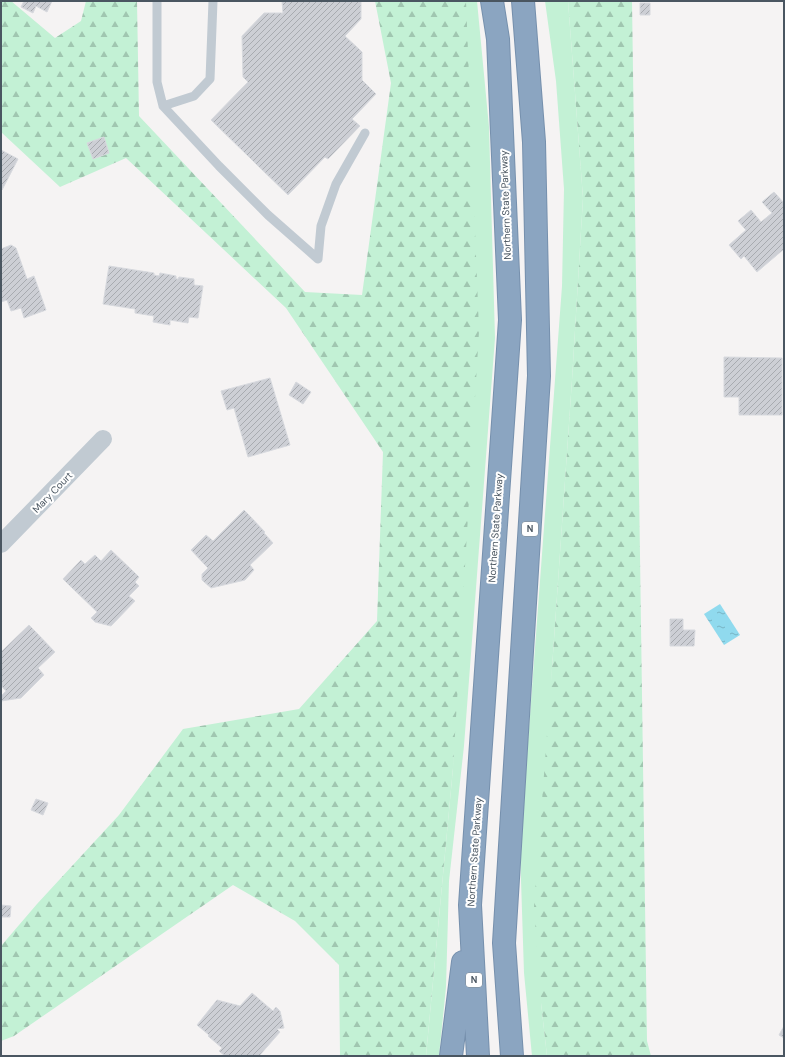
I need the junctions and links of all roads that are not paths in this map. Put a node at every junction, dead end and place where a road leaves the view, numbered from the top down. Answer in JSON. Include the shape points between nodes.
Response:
{"nodes":[{"id":1,"x":158,"y":1,"type":"edge"},
{"id":2,"x":213,"y":1,"type":"edge"},
{"id":3,"x":492,"y":1,"type":"edge"},
{"id":4,"x":523,"y":1,"type":"edge"},
{"id":5,"x":163,"y":106,"type":"junction"},
{"id":6,"x":365,"y":133,"type":"dead end"},
{"id":7,"x":103,"y":440,"type":"dead end"},
{"id":8,"x":1,"y":544,"type":"edge"},
{"id":9,"x":470,"y":905,"type":"junction"},
{"id":10,"x":451,"y":1056,"type":"edge"},
{"id":11,"x":478,"y":1056,"type":"edge"},
{"id":12,"x":512,"y":1056,"type":"edge"}],
"edges":[{"from":1,"to":5,"type":"lane","via":[[157,82]]},
{"from":2,"to":5,"type":"lane","via":[[210,79],[194,96]]},
{"from":3,"to":9,"type":"highway","name":"Northern State Parkway","number":"N","via":[[498,39],[510,320]]},
{"from":4,"to":12,"type":"highway","number":"N","via":[[534,142],[540,376],[504,943]]},
{"from":5,"to":6,"type":"lane","via":[[268,215],[318,259],[321,226],[336,184]]},
{"from":7,"to":8,"type":"street","name":"Mary Court"},
{"from":9,"to":10,"type":"highway"},
{"from":9,"to":11,"type":"highway","name":"Northern State Parkway","number":"N"}]}
